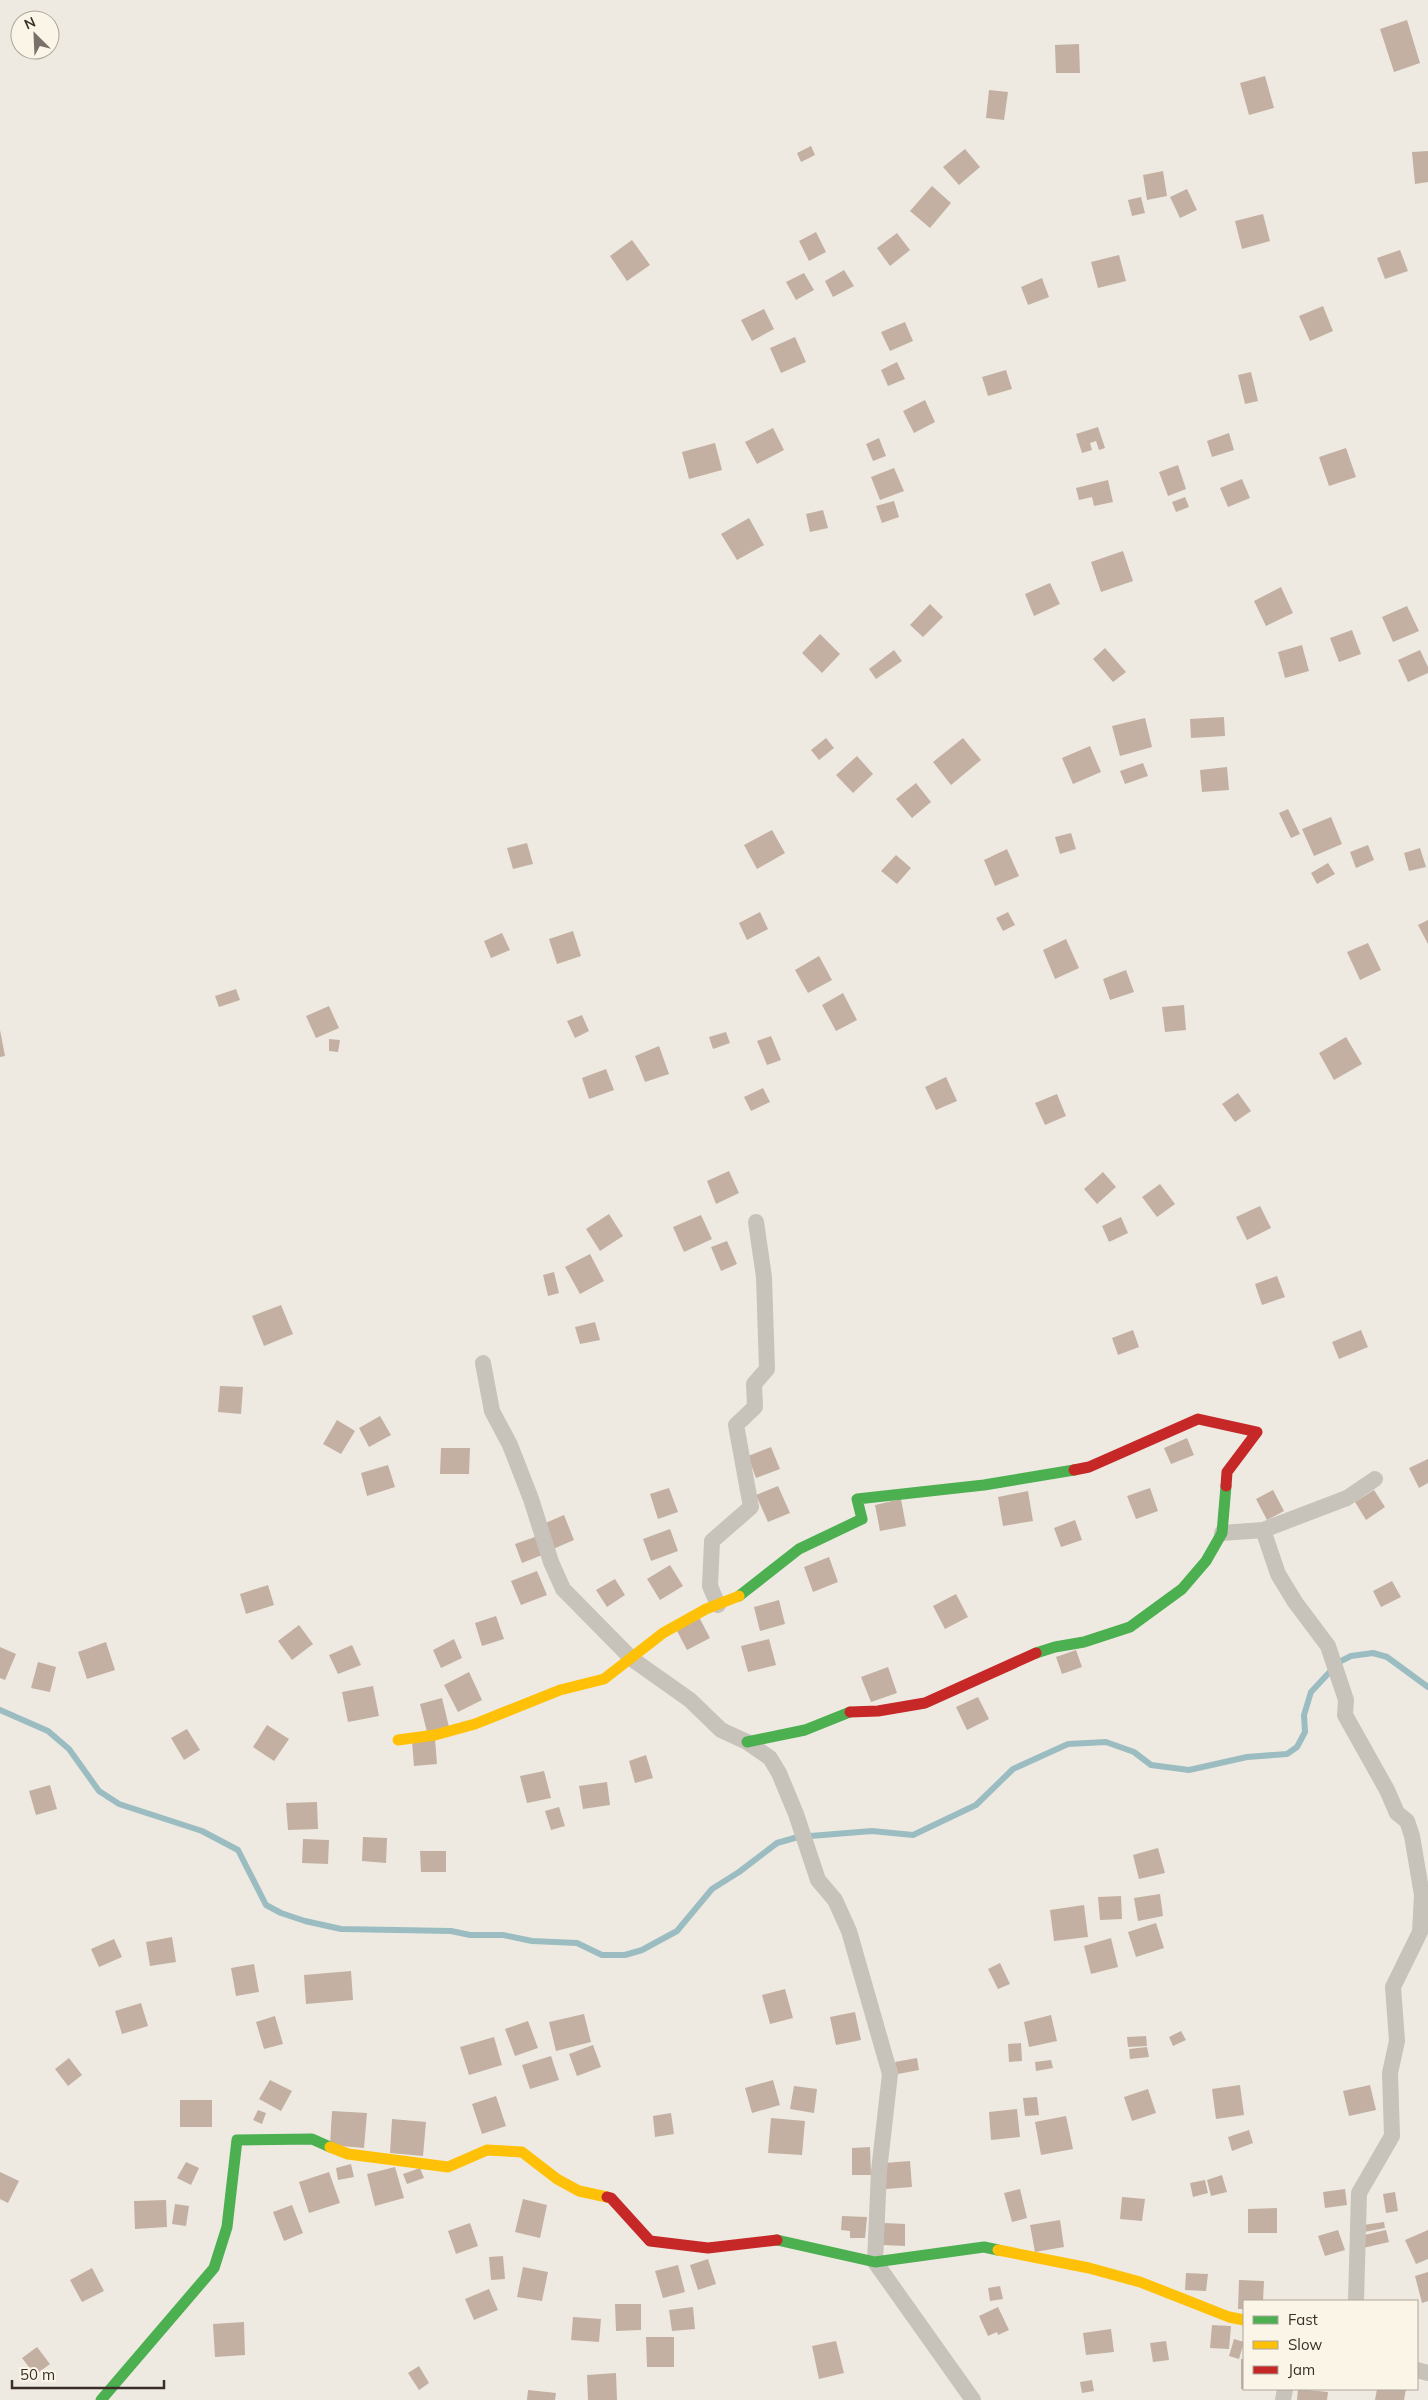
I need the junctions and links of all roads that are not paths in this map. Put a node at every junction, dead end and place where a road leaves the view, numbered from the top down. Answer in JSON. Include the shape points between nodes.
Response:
{"nodes":[{"id":1,"x":756,"y":1222,"type":"dead end"},
{"id":2,"x":483,"y":1363,"type":"dead end"},
{"id":3,"x":1374,"y":1479,"type":"dead end"},
{"id":4,"x":1263,"y":1530,"type":"junction"},
{"id":5,"x":1222,"y":1533,"type":"junction"},
{"id":6,"x":718,"y":1605,"type":"junction"},
{"id":7,"x":632,"y":1659,"type":"junction"},
{"id":8,"x":398,"y":1740,"type":"dead end"},
{"id":9,"x":747,"y":1742,"type":"junction"},
{"id":10,"x":875,"y":2262,"type":"junction"},
{"id":11,"x":1356,"y":2300,"type":"edge"},
{"id":12,"x":1243,"y":2320,"type":"edge"},
{"id":13,"x":101,"y":2400,"type":"edge"},
{"id":14,"x":973,"y":2400,"type":"edge"}],
"edges":[{"from":1,"to":6,"type":"street","via":[[764,1277],[767,1369],[754,1384],[755,1407],[736,1425],[751,1508],[712,1542],[710,1586]]},
{"from":2,"to":7,"type":"street","via":[[492,1411],[531,1499],[563,1589]]},
{"from":3,"to":4,"type":"street","via":[[1347,1498]]},
{"from":4,"to":5,"type":"street"},
{"from":4,"to":11,"type":"street","via":[[1278,1574],[1328,1646],[1346,1700],[1345,1715],[1397,1813],[1407,1821],[1422,1895],[1420,1932],[1393,1987],[1397,2041],[1390,2073],[1392,2136],[1359,2194]]},
{"from":5,"to":6,"type":"street","via":[[1227,1472],[1256,1432],[1198,1419],[1089,1467],[857,1499],[862,1518],[799,1549],[736,1599]]},
{"from":5,"to":9,"type":"street","via":[[1206,1561],[1182,1589],[1130,1627],[1028,1656],[925,1703],[851,1712],[804,1730]]},
{"from":6,"to":7,"type":"street","via":[[663,1634]]},
{"from":7,"to":8,"type":"street","via":[[604,1679],[560,1690],[475,1724],[435,1735]]},
{"from":7,"to":9,"type":"street","via":[[690,1700],[721,1730]]},
{"from":9,"to":10,"type":"street","via":[[770,1758],[779,1772],[818,1880],[835,1900],[850,1931],[890,2074],[879,2172]]},
{"from":10,"to":12,"type":"street","via":[[984,2247],[1131,2279]]},
{"from":10,"to":13,"type":"street","via":[[773,2239],[708,2248],[650,2241],[611,2198],[579,2191],[557,2179],[522,2152],[487,2150],[448,2167],[348,2154],[312,2140],[237,2140],[227,2227],[214,2268]]},
{"from":10,"to":14,"type":"street"}]}
